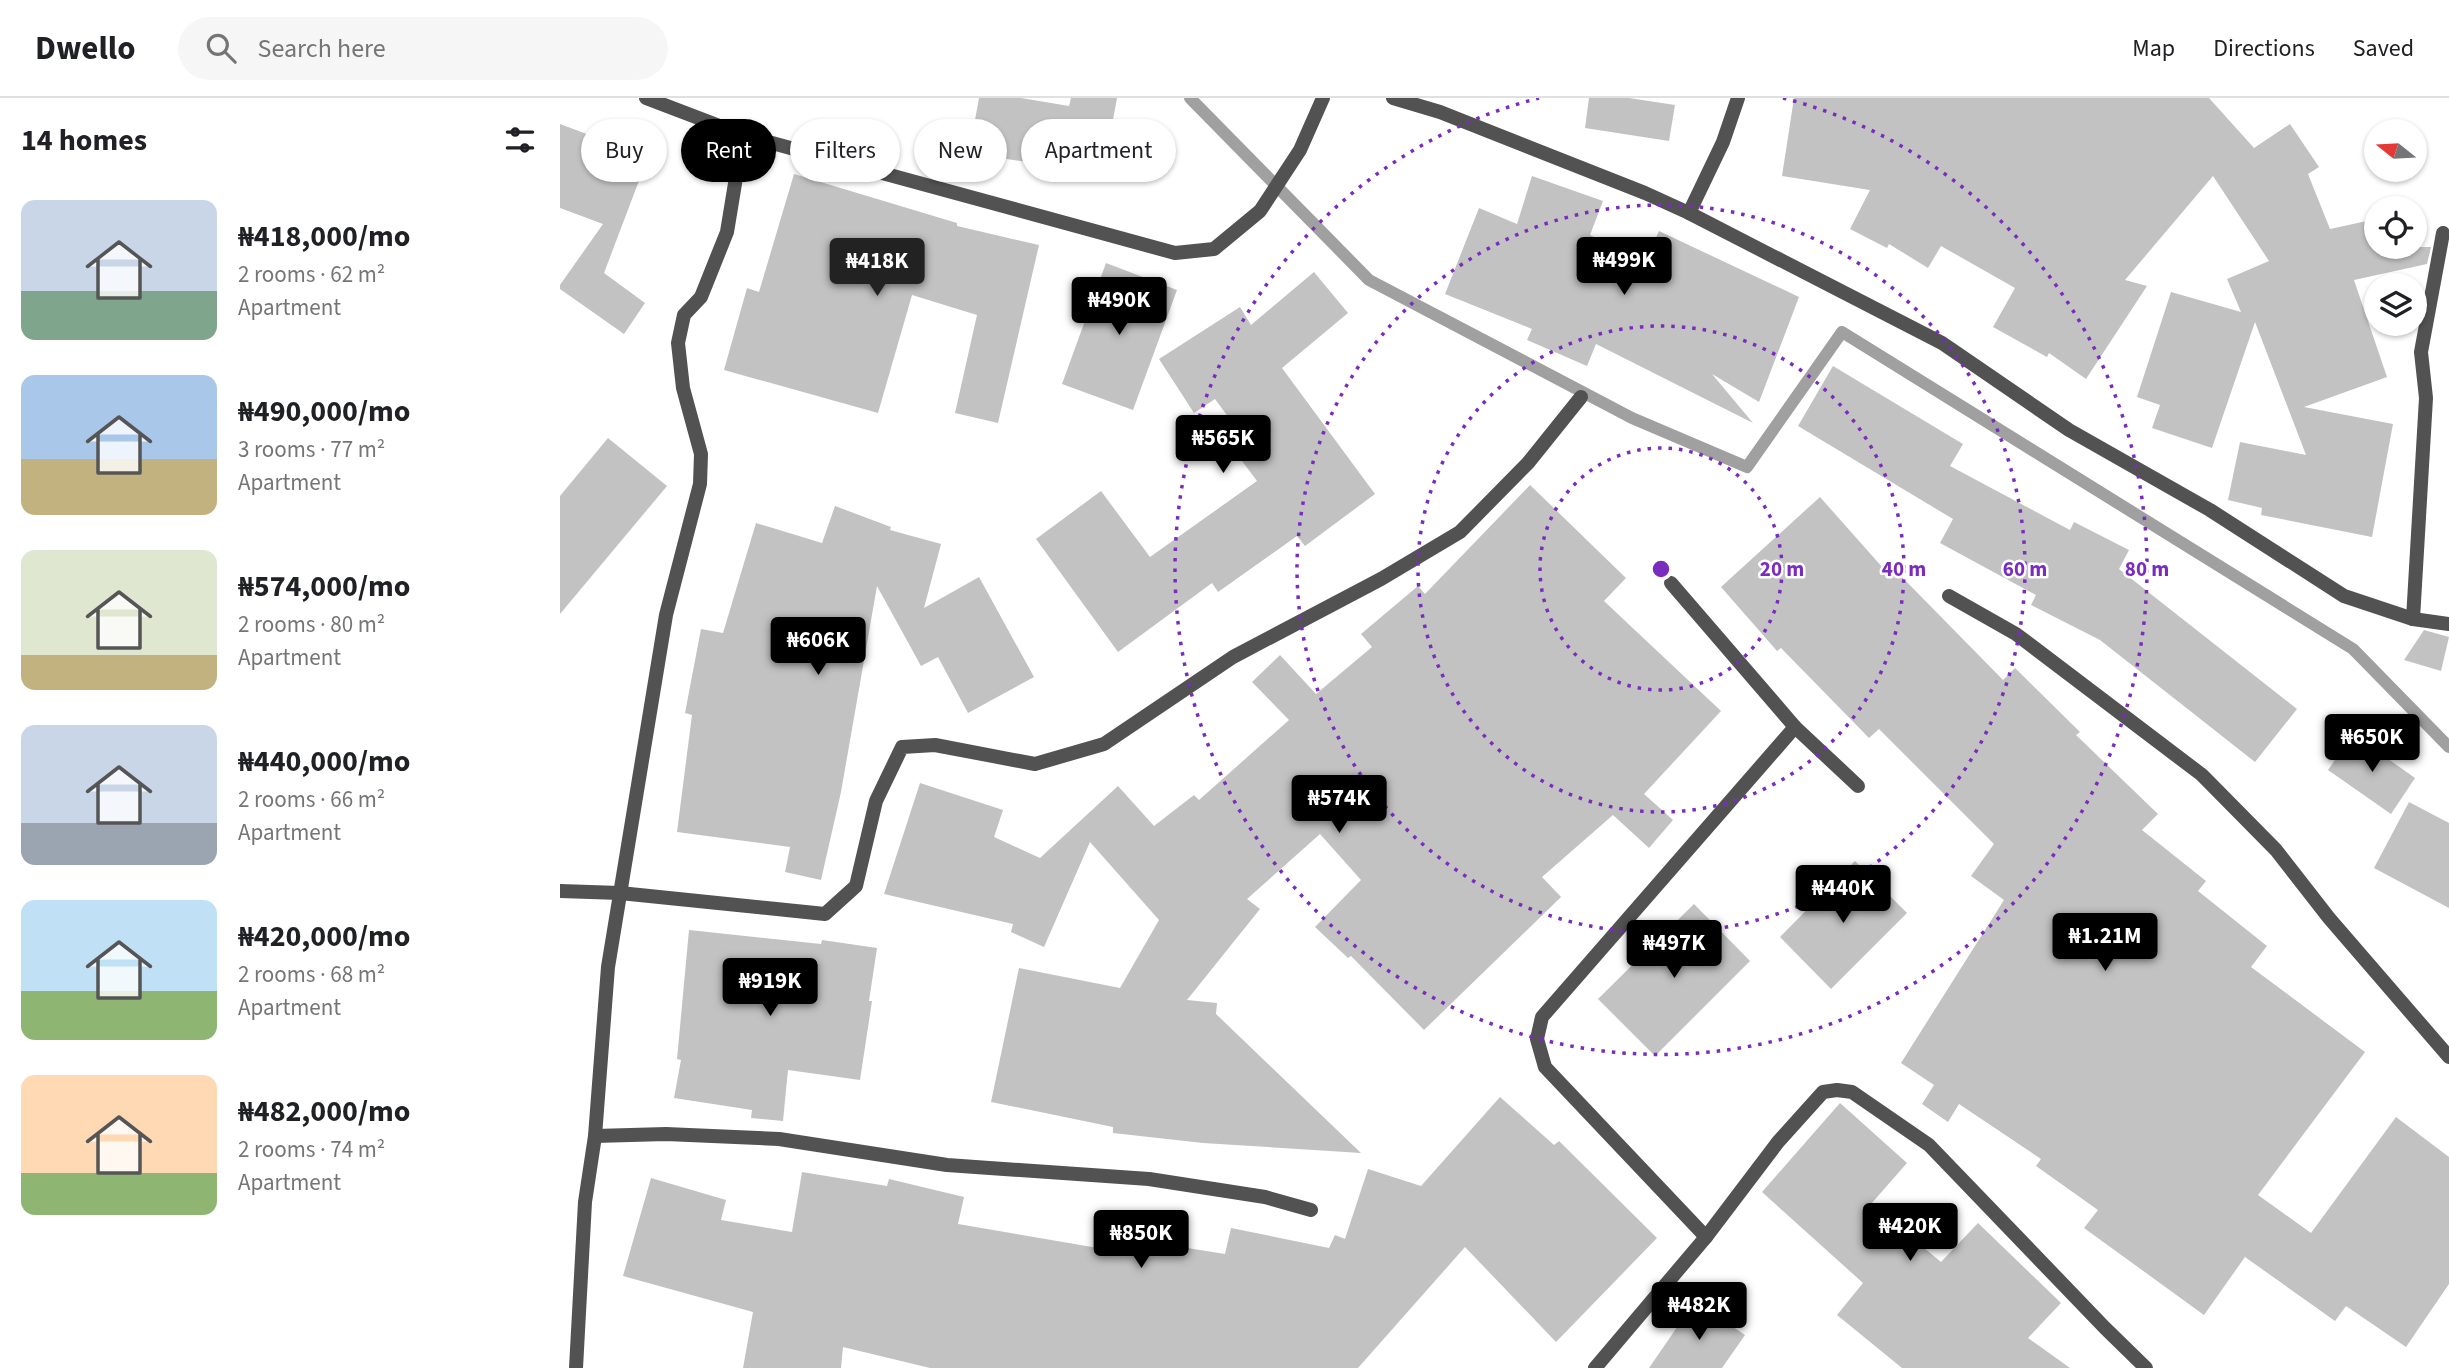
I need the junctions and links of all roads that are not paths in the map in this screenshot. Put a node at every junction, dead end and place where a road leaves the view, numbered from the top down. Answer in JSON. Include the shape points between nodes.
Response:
{"nodes":[{"id":1,"x":646,"y":98,"type":"edge"},
{"id":2,"x":1323,"y":98,"type":"edge"},
{"id":3,"x":1393,"y":98,"type":"edge"},
{"id":4,"x":1738,"y":98,"type":"edge"},
{"id":5,"x":701,"y":119,"type":"edge"},
{"id":6,"x":776,"y":144,"type":"edge"},
{"id":7,"x":735,"y":182,"type":"edge"},
{"id":8,"x":1689,"y":213,"type":"junction"},
{"id":9,"x":2443,"y":233,"type":"dead end"},
{"id":10,"x":1581,"y":397,"type":"dead end"},
{"id":11,"x":1671,"y":583,"type":"dead end"},
{"id":12,"x":1949,"y":596,"type":"dead end"},
{"id":13,"x":2413,"y":619,"type":"junction"},
{"id":14,"x":2449,"y":624,"type":"edge"},
{"id":15,"x":1795,"y":727,"type":"junction"},
{"id":16,"x":1858,"y":786,"type":"dead end"},
{"id":17,"x":560,"y":891,"type":"edge"},
{"id":18,"x":620,"y":893,"type":"junction"},
{"id":19,"x":2449,"y":1057,"type":"edge"},
{"id":20,"x":595,"y":1136,"type":"junction"},
{"id":21,"x":1311,"y":1210,"type":"dead end"},
{"id":22,"x":1706,"y":1237,"type":"junction"},
{"id":23,"x":576,"y":1368,"type":"edge"},
{"id":24,"x":1595,"y":1368,"type":"edge"},
{"id":25,"x":2146,"y":1368,"type":"edge"}],
"edges":[{"from":1,"to":5,"type":"street"},
{"from":2,"to":6,"type":"street","via":[[1300,150],[1260,211],[1214,249],[1175,253]]},
{"from":3,"to":8,"type":"street","via":[[1440,112]]},
{"from":4,"to":8,"type":"street"},
{"from":7,"to":18,"type":"street","via":[[727,232],[701,297],[684,315],[678,343],[683,388],[701,454],[700,484],[666,615]]},
{"from":8,"to":13,"type":"street","via":[[1942,342],[2069,430],[2210,510],[2344,596]]},
{"from":9,"to":13,"type":"street","via":[[2421,352],[2426,398]]},
{"from":10,"to":18,"type":"street","via":[[1528,463],[1460,532],[1233,657],[1104,744],[1035,764],[935,745],[902,747],[876,801],[856,886],[825,914]]},
{"from":11,"to":15,"type":"street"},
{"from":12,"to":19,"type":"street","via":[[2016,634],[2202,775],[2276,850]]},
{"from":13,"to":14,"type":"street"},
{"from":15,"to":16,"type":"street"},
{"from":15,"to":22,"type":"street","via":[[1542,1017],[1537,1040],[1545,1067]]},
{"from":17,"to":18,"type":"street"},
{"from":18,"to":20,"type":"street","via":[[608,967]]},
{"from":20,"to":21,"type":"street","via":[[779,1139],[947,1165],[1149,1179],[1265,1197]]},
{"from":20,"to":23,"type":"street","via":[[585,1202]]},
{"from":22,"to":24,"type":"street"},
{"from":22,"to":25,"type":"street","via":[[1778,1142],[1823,1092],[1852,1092],[1929,1145]]}]}
